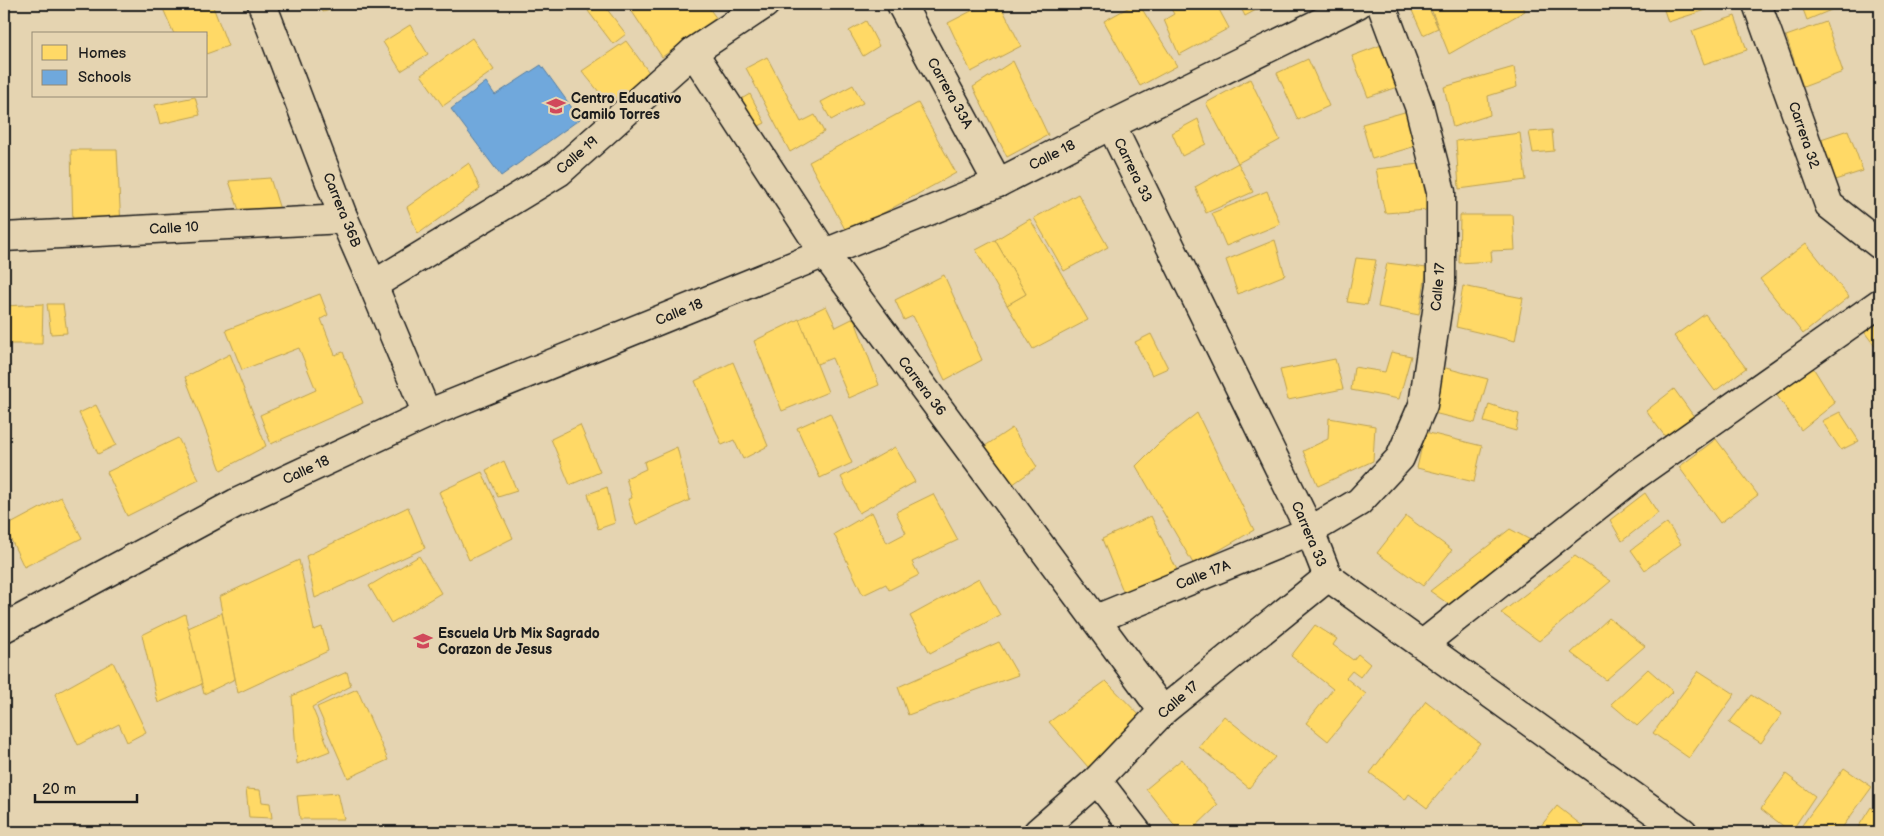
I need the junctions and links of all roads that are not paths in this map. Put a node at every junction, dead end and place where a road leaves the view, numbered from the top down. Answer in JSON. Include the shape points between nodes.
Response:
{"nodes":[{"id":1,"x":262,"y":4,"type":"edge"},
{"id":2,"x":765,"y":4,"type":"edge"},
{"id":3,"x":900,"y":4,"type":"edge"},
{"id":4,"x":1358,"y":4,"type":"edge"},
{"id":5,"x":1381,"y":4,"type":"edge"},
{"id":6,"x":1757,"y":4,"type":"edge"},
{"id":7,"x":693,"y":52,"type":"junction"},
{"id":8,"x":1111,"y":125,"type":"junction"},
{"id":9,"x":998,"y":183,"type":"junction"},
{"id":10,"x":344,"y":219,"type":"junction"},
{"id":11,"x":4,"y":237,"type":"edge"},
{"id":12,"x":1880,"y":245,"type":"edge"},
{"id":13,"x":824,"y":253,"type":"junction"},
{"id":14,"x":373,"y":285,"type":"junction"},
{"id":15,"x":1880,"y":303,"type":"edge"},
{"id":16,"x":427,"y":414,"type":"junction"},
{"id":17,"x":1310,"y":531,"type":"junction"},
{"id":18,"x":1328,"y":577,"type":"junction"},
{"id":19,"x":1096,"y":619,"type":"junction"},
{"id":20,"x":4,"y":628,"type":"edge"},
{"id":21,"x":1422,"y":644,"type":"junction"},
{"id":22,"x":1163,"y":711,"type":"junction"},
{"id":23,"x":1097,"y":780,"type":"junction"},
{"id":24,"x":1038,"y":832,"type":"edge"},
{"id":25,"x":1137,"y":832,"type":"edge"},
{"id":26,"x":1683,"y":832,"type":"edge"}],
"edges":[{"from":1,"to":10,"type":"street","name":"Carrera 36B"},
{"from":2,"to":7,"type":"street","name":"Calle 19"},
{"from":3,"to":9,"type":"street","name":"Carrera 33A"},
{"from":4,"to":8,"type":"street","name":"Calle 18"},
{"from":5,"to":17,"type":"street","name":"Calle 17","via":[[1419,106],[1441,192],[1441,284],[1423,404],[1400,458],[1358,502]]},
{"from":6,"to":12,"type":"street","name":"Carrera 32","via":[[1829,205]]},
{"from":7,"to":13,"type":"street","name":"Carrera 36"},
{"from":7,"to":14,"type":"street","name":"Calle 19","via":[[559,172]]},
{"from":8,"to":9,"type":"street","name":"Calle 18"},
{"from":8,"to":17,"type":"street","name":"Carrera 33"},
{"from":9,"to":13,"type":"street","name":"Calle 18"},
{"from":10,"to":11,"type":"street","name":"Calle 10"},
{"from":10,"to":14,"type":"street","name":"Carrera 36B"},
{"from":13,"to":16,"type":"street","name":"Calle 18"},
{"from":13,"to":19,"type":"street","name":"Carrera 36"},
{"from":14,"to":16,"type":"street","name":"Carrera 36B"},
{"from":15,"to":21,"type":"street","via":[[1636,475]]},
{"from":16,"to":20,"type":"street","name":"Calle 18","via":[[236,503]]},
{"from":17,"to":18,"type":"street","name":"Carrera 33"},
{"from":17,"to":19,"type":"street","name":"Calle 17A"},
{"from":18,"to":21,"type":"street","name":"Carrera 33"},
{"from":18,"to":22,"type":"street","name":"Calle 17"},
{"from":19,"to":22,"type":"street","name":"Carrera 36"},
{"from":21,"to":26,"type":"street","name":"Carrera 33"},
{"from":22,"to":23,"type":"street","name":"Calle 17"},
{"from":23,"to":24,"type":"street","name":"Calle 17"},
{"from":23,"to":25,"type":"street"}]}
